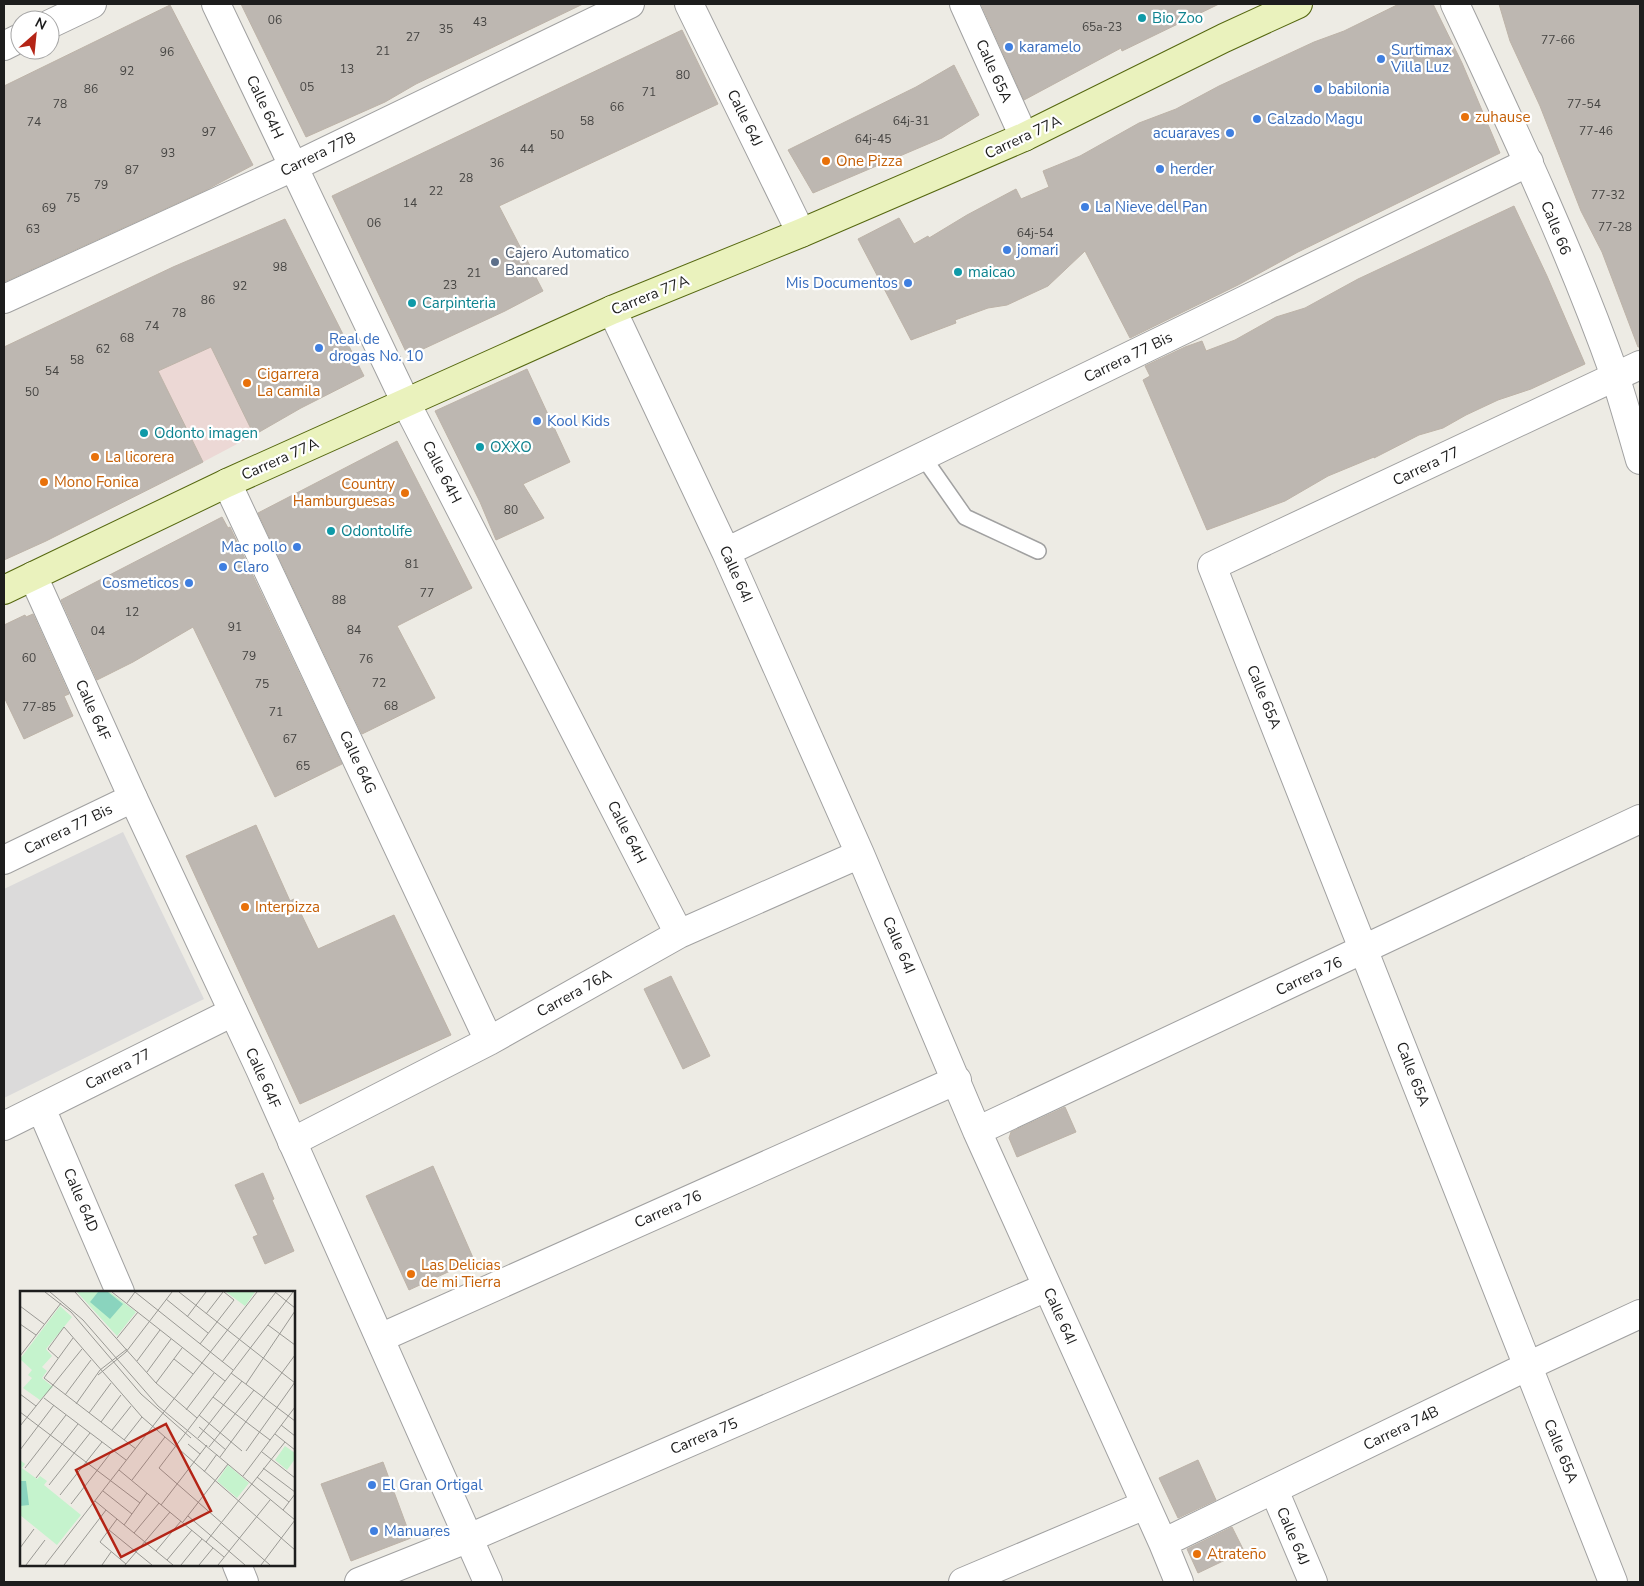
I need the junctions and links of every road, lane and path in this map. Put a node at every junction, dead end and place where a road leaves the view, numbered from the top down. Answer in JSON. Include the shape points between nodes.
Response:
{"nodes":[{"id":1,"x":92,"y":4,"type":"edge"},
{"id":2,"x":216,"y":4,"type":"edge"},
{"id":3,"x":630,"y":4,"type":"edge"},
{"id":4,"x":689,"y":4,"type":"edge"},
{"id":5,"x":964,"y":4,"type":"edge"},
{"id":6,"x":1298,"y":4,"type":"edge"},
{"id":7,"x":1455,"y":4,"type":"edge"},
{"id":8,"x":60,"y":19,"type":"edge"},
{"id":9,"x":1024,"y":138,"type":"junction"},
{"id":10,"x":1529,"y":162,"type":"junction"},
{"id":11,"x":293,"y":166,"type":"junction"},
{"id":12,"x":802,"y":232,"type":"junction"},
{"id":13,"x":4,"y":300,"type":"edge"},
{"id":14,"x":612,"y":310,"type":"junction"},
{"id":15,"x":1640,"y":365,"type":"edge"},
{"id":16,"x":1615,"y":377,"type":"junction"},
{"id":17,"x":406,"y":403,"type":"junction"},
{"id":18,"x":923,"y":457,"type":"junction"},
{"id":19,"x":1640,"y":460,"type":"edge"},
{"id":20,"x":227,"y":483,"type":"junction"},
{"id":21,"x":1038,"y":550,"type":"dead end"},
{"id":22,"x":726,"y":552,"type":"junction"},
{"id":23,"x":1212,"y":566,"type":"joint"},
{"id":24,"x":32,"y":576,"type":"junction"},
{"id":25,"x":4,"y":590,"type":"edge"},
{"id":26,"x":133,"y":798,"type":"junction"},
{"id":27,"x":1640,"y":819,"type":"edge"},
{"id":28,"x":860,"y":854,"type":"junction"},
{"id":29,"x":4,"y":860,"type":"edge"},
{"id":30,"x":680,"y":934,"type":"junction"},
{"id":31,"x":1364,"y":950,"type":"junction"},
{"id":32,"x":233,"y":1012,"type":"junction"},
{"id":33,"x":489,"y":1041,"type":"junction"},
{"id":34,"x":957,"y":1080,"type":"junction"},
{"id":35,"x":41,"y":1108,"type":"junction"},
{"id":36,"x":4,"y":1126,"type":"edge"},
{"id":37,"x":977,"y":1131,"type":"junction"},
{"id":38,"x":292,"y":1142,"type":"junction"},
{"id":39,"x":1047,"y":1287,"type":"junction"},
{"id":40,"x":120,"y":1291,"type":"edge"},
{"id":41,"x":1640,"y":1314,"type":"edge"},
{"id":42,"x":380,"y":1338,"type":"junction"},
{"id":43,"x":1528,"y":1366,"type":"junction"},
{"id":44,"x":1274,"y":1490,"type":"junction"},
{"id":45,"x":1145,"y":1505,"type":"junction"},
{"id":46,"x":469,"y":1538,"type":"junction"},
{"id":47,"x":1163,"y":1543,"type":"junction"},
{"id":48,"x":237,"y":1566,"type":"edge"},
{"id":49,"x":244,"y":1582,"type":"edge"},
{"id":50,"x":359,"y":1582,"type":"edge"},
{"id":51,"x":488,"y":1582,"type":"edge"},
{"id":52,"x":963,"y":1582,"type":"edge"},
{"id":53,"x":1179,"y":1582,"type":"edge"},
{"id":54,"x":1313,"y":1582,"type":"edge"},
{"id":55,"x":1613,"y":1582,"type":"edge"}],
"edges":[{"from":1,"to":8,"type":"street"},
{"from":2,"to":11,"type":"street","name":"Calle 64H"},
{"from":3,"to":11,"type":"street","name":"Carrera 77B"},
{"from":4,"to":12,"type":"street","name":"Calle 64J"},
{"from":5,"to":9,"type":"street","name":"Calle 65A"},
{"from":6,"to":9,"type":"main road","name":"Carrera 77A"},
{"from":7,"to":10,"type":"street","name":"Calle 66"},
{"from":9,"to":12,"type":"main road","name":"Carrera 77A"},
{"from":10,"to":16,"type":"street","name":"Calle 66"},
{"from":10,"to":18,"type":"street","name":"Carrera 77 Bis"},
{"from":11,"to":13,"type":"street","name":"Carrera 77B"},
{"from":11,"to":17,"type":"street","name":"Calle 64H"},
{"from":12,"to":14,"type":"main road","name":"Carrera 77A"},
{"from":14,"to":17,"type":"main road","name":"Carrera 77A"},
{"from":14,"to":22,"type":"street","name":"Calle 64I"},
{"from":15,"to":16,"type":"street","name":"Carrera 77"},
{"from":16,"to":19,"type":"street","name":"Calle 66"},
{"from":16,"to":23,"type":"street","name":"Carrera 77"},
{"from":17,"to":20,"type":"main road","name":"Carrera 77A"},
{"from":17,"to":30,"type":"street","name":"Calle 64H"},
{"from":18,"to":21,"type":"lane","via":[[964,517]]},
{"from":18,"to":22,"type":"street","name":"Carrera 77 Bis"},
{"from":20,"to":24,"type":"main road","name":"Carrera 77A"},
{"from":20,"to":33,"type":"street","name":"Calle 64G"},
{"from":22,"to":28,"type":"street","name":"Calle 64I"},
{"from":23,"to":31,"type":"street","name":"Calle 65A"},
{"from":24,"to":25,"type":"main road","name":"Carrera 77A"},
{"from":24,"to":26,"type":"street","name":"Calle 64F"},
{"from":26,"to":29,"type":"street","name":"Carrera 77 Bis"},
{"from":26,"to":32,"type":"street","name":"Calle 64F"},
{"from":27,"to":31,"type":"street","name":"Carrera 76"},
{"from":28,"to":30,"type":"street","name":"Carrera 76A"},
{"from":28,"to":34,"type":"street","name":"Calle 64I"},
{"from":30,"to":33,"type":"street","name":"Carrera 76A"},
{"from":31,"to":37,"type":"street","name":"Carrera 76"},
{"from":31,"to":43,"type":"street","name":"Calle 65A"},
{"from":32,"to":35,"type":"street","name":"Carrera 77"},
{"from":32,"to":38,"type":"street","name":"Calle 64F"},
{"from":33,"to":38,"type":"street","name":"Carrera 76A"},
{"from":34,"to":37,"type":"street","name":"Calle 64I"},
{"from":34,"to":42,"type":"street","name":"Carrera 76"},
{"from":35,"to":36,"type":"street","name":"Carrera 77"},
{"from":35,"to":40,"type":"street","name":"Calle 64D"},
{"from":37,"to":39,"type":"street","name":"Calle 64I"},
{"from":38,"to":42,"type":"street","name":"Calle 64F"},
{"from":39,"to":45,"type":"street","name":"Calle 64I"},
{"from":39,"to":46,"type":"street","name":"Carrera 75"},
{"from":41,"to":43,"type":"street","name":"Carrera 74B"},
{"from":42,"to":46,"type":"street","name":"Calle 64F"},
{"from":43,"to":44,"type":"street","name":"Carrera 74B"},
{"from":43,"to":55,"type":"street","name":"Calle 65A"},
{"from":44,"to":47,"type":"street","name":"Carrera 74B"},
{"from":44,"to":54,"type":"street","name":"Calle 64J"},
{"from":45,"to":47,"type":"street","name":"Calle 64I"},
{"from":45,"to":52,"type":"street"},
{"from":46,"to":50,"type":"street","name":"Carrera 75"},
{"from":46,"to":51,"type":"street","name":"Calle 64F"},
{"from":47,"to":53,"type":"street","name":"Calle 64I"},
{"from":48,"to":49,"type":"street"}]}
